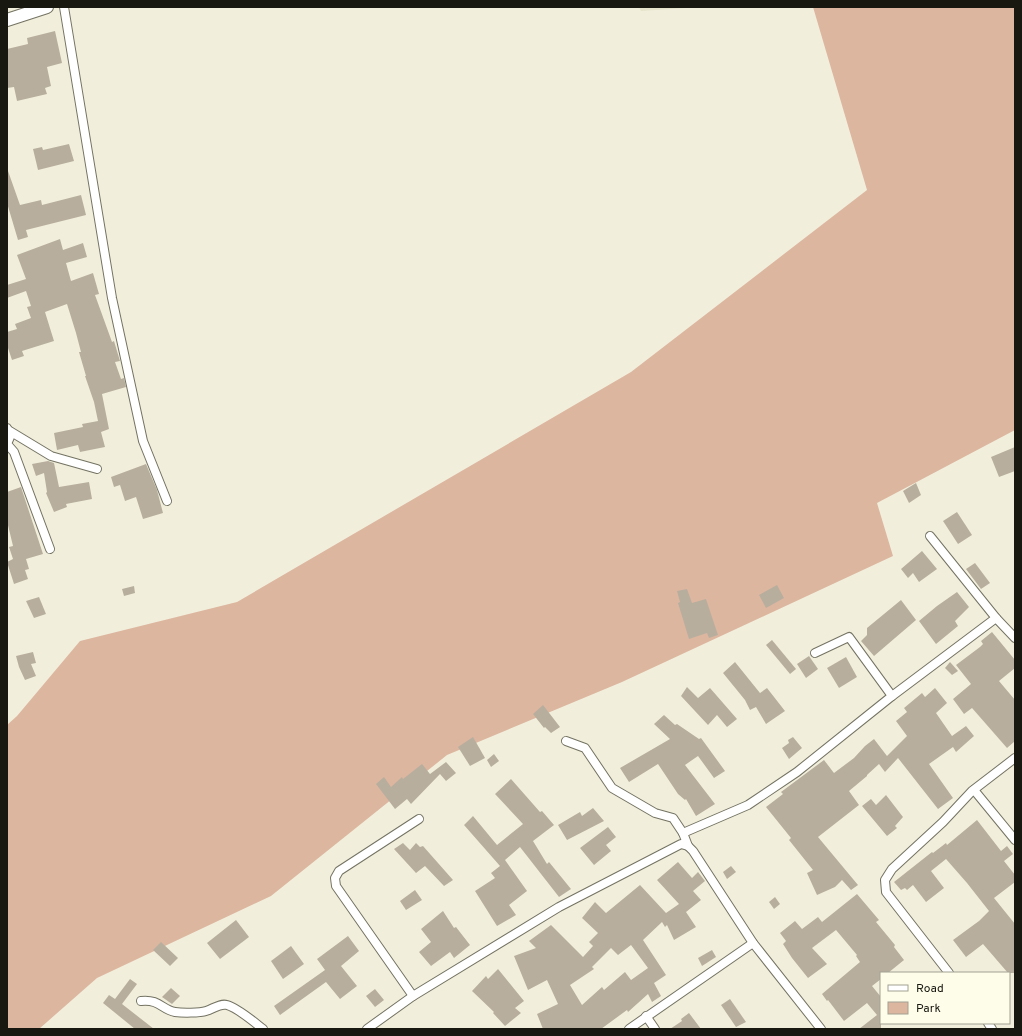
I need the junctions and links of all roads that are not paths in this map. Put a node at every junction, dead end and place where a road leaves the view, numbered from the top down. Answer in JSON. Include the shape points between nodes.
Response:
{"nodes":[{"id":1,"x":47,"y":7,"type":"edge"},
{"id":2,"x":64,"y":7,"type":"edge"},
{"id":3,"x":31,"y":9,"type":"edge"},
{"id":4,"x":7,"y":20,"type":"edge"},
{"id":5,"x":7,"y":429,"type":"edge"},
{"id":6,"x":7,"y":444,"type":"edge"},
{"id":7,"x":97,"y":469,"type":"dead end"},
{"id":8,"x":168,"y":501,"type":"dead end"},
{"id":9,"x":930,"y":536,"type":"dead end"},
{"id":10,"x":50,"y":548,"type":"dead end"},
{"id":11,"x":996,"y":618,"type":"junction"},
{"id":12,"x":1015,"y":638,"type":"edge"},
{"id":13,"x":815,"y":653,"type":"dead end"},
{"id":14,"x":892,"y":696,"type":"junction"},
{"id":15,"x":566,"y":742,"type":"dead end"},
{"id":16,"x":1015,"y":758,"type":"edge"},
{"id":17,"x":974,"y":790,"type":"junction"},
{"id":18,"x":419,"y":819,"type":"dead end"},
{"id":19,"x":683,"y":833,"type":"junction"},
{"id":20,"x":1015,"y":840,"type":"edge"},
{"id":21,"x":688,"y":846,"type":"junction"},
{"id":22,"x":753,"y":943,"type":"junction"},
{"id":23,"x":948,"y":972,"type":"edge"},
{"id":24,"x":413,"y":996,"type":"junction"},
{"id":25,"x":141,"y":1001,"type":"dead end"},
{"id":26,"x":646,"y":1016,"type":"junction"},
{"id":27,"x":263,"y":1029,"type":"edge"},
{"id":28,"x":367,"y":1029,"type":"edge"},
{"id":29,"x":629,"y":1029,"type":"edge"},
{"id":30,"x":655,"y":1029,"type":"edge"},
{"id":31,"x":821,"y":1029,"type":"edge"}],
"edges":[{"from":1,"to":3,"type":"street"},
{"from":2,"to":8,"type":"street","via":[[112,298],[143,441]]},
{"from":3,"to":4,"type":"street"},
{"from":5,"to":6,"type":"street","via":[[10,437]]},
{"from":5,"to":7,"type":"street","via":[[50,456]]},
{"from":6,"to":10,"type":"street","via":[[14,452]]},
{"from":9,"to":11,"type":"street"},
{"from":11,"to":12,"type":"street"},
{"from":11,"to":14,"type":"street"},
{"from":13,"to":14,"type":"street","via":[[849,637]]},
{"from":14,"to":19,"type":"street","via":[[797,772],[748,805]]},
{"from":15,"to":19,"type":"street","via":[[585,748],[612,788],[655,813],[673,818]]},
{"from":16,"to":17,"type":"street"},
{"from":17,"to":20,"type":"street"},
{"from":17,"to":23,"type":"street","via":[[892,869],[885,880],[886,892]]},
{"from":18,"to":24,"type":"street","via":[[339,871],[335,878],[336,886]]},
{"from":19,"to":21,"type":"street"},
{"from":21,"to":22,"type":"street"},
{"from":21,"to":24,"type":"street","via":[[681,844],[559,906]]},
{"from":22,"to":26,"type":"street"},
{"from":22,"to":31,"type":"street"},
{"from":24,"to":28,"type":"street"},
{"from":25,"to":27,"type":"street","via":[[156,1002],[175,1012],[206,1011],[226,1005]]},
{"from":26,"to":29,"type":"street"},
{"from":26,"to":30,"type":"street"}]}
